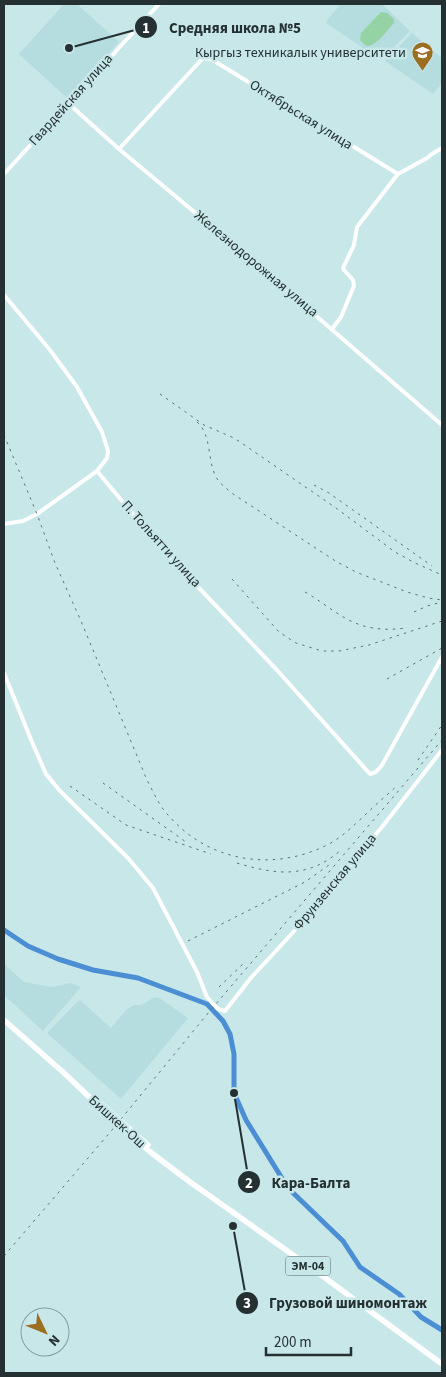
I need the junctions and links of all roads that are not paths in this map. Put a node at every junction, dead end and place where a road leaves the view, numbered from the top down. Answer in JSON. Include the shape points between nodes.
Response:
{"nodes":[{"id":1,"x":159,"y":4,"type":"edge"},
{"id":2,"x":69,"y":104,"type":"junction"},
{"id":3,"x":442,"y":148,"type":"edge"},
{"id":4,"x":119,"y":149,"type":"junction"},
{"id":5,"x":4,"y":174,"type":"edge"},
{"id":6,"x":398,"y":174,"type":"junction"},
{"id":7,"x":4,"y":295,"type":"edge"},
{"id":8,"x":332,"y":329,"type":"junction"},
{"id":9,"x":442,"y":424,"type":"edge"},
{"id":10,"x":97,"y":471,"type":"junction"},
{"id":11,"x":4,"y":524,"type":"edge"},
{"id":12,"x":442,"y":657,"type":"edge"},
{"id":13,"x":4,"y":673,"type":"edge"},
{"id":14,"x":442,"y":750,"type":"edge"},
{"id":15,"x":4,"y":1020,"type":"edge"},
{"id":16,"x":442,"y":1364,"type":"edge"}],
"edges":[{"from":1,"to":2,"type":"street","name":"Гвардейская улица"},
{"from":2,"to":4,"type":"street","name":"Железнодорожная улица"},
{"from":2,"to":5,"type":"street","name":"Гвардейская улица"},
{"from":3,"to":6,"type":"street"},
{"from":4,"to":6,"type":"street","name":"Октябрьская улица","via":[[203,58],[211,59]]},
{"from":4,"to":8,"type":"street","name":"Железнодорожная улица"},
{"from":6,"to":8,"type":"street","via":[[357,227],[354,245],[343,265],[354,286],[341,318]]},
{"from":7,"to":10,"type":"street","via":[[77,387],[102,432],[108,451]]},
{"from":8,"to":9,"type":"street","name":"Железнодорожная улица"},
{"from":10,"to":11,"type":"street","via":[[37,514],[23,521]]},
{"from":10,"to":12,"type":"street","name":"П. Тольятти улица","via":[[162,549],[370,774],[382,765]]},
{"from":13,"to":14,"type":"street","name":"Фрунзенская улица","via":[[46,774],[153,888],[207,997],[218,1009],[225,1011],[382,827]]},
{"from":15,"to":16,"type":"highway","name":"Бишкек-Ош","number":"ЭМ-04","via":[[173,1169]]}]}
